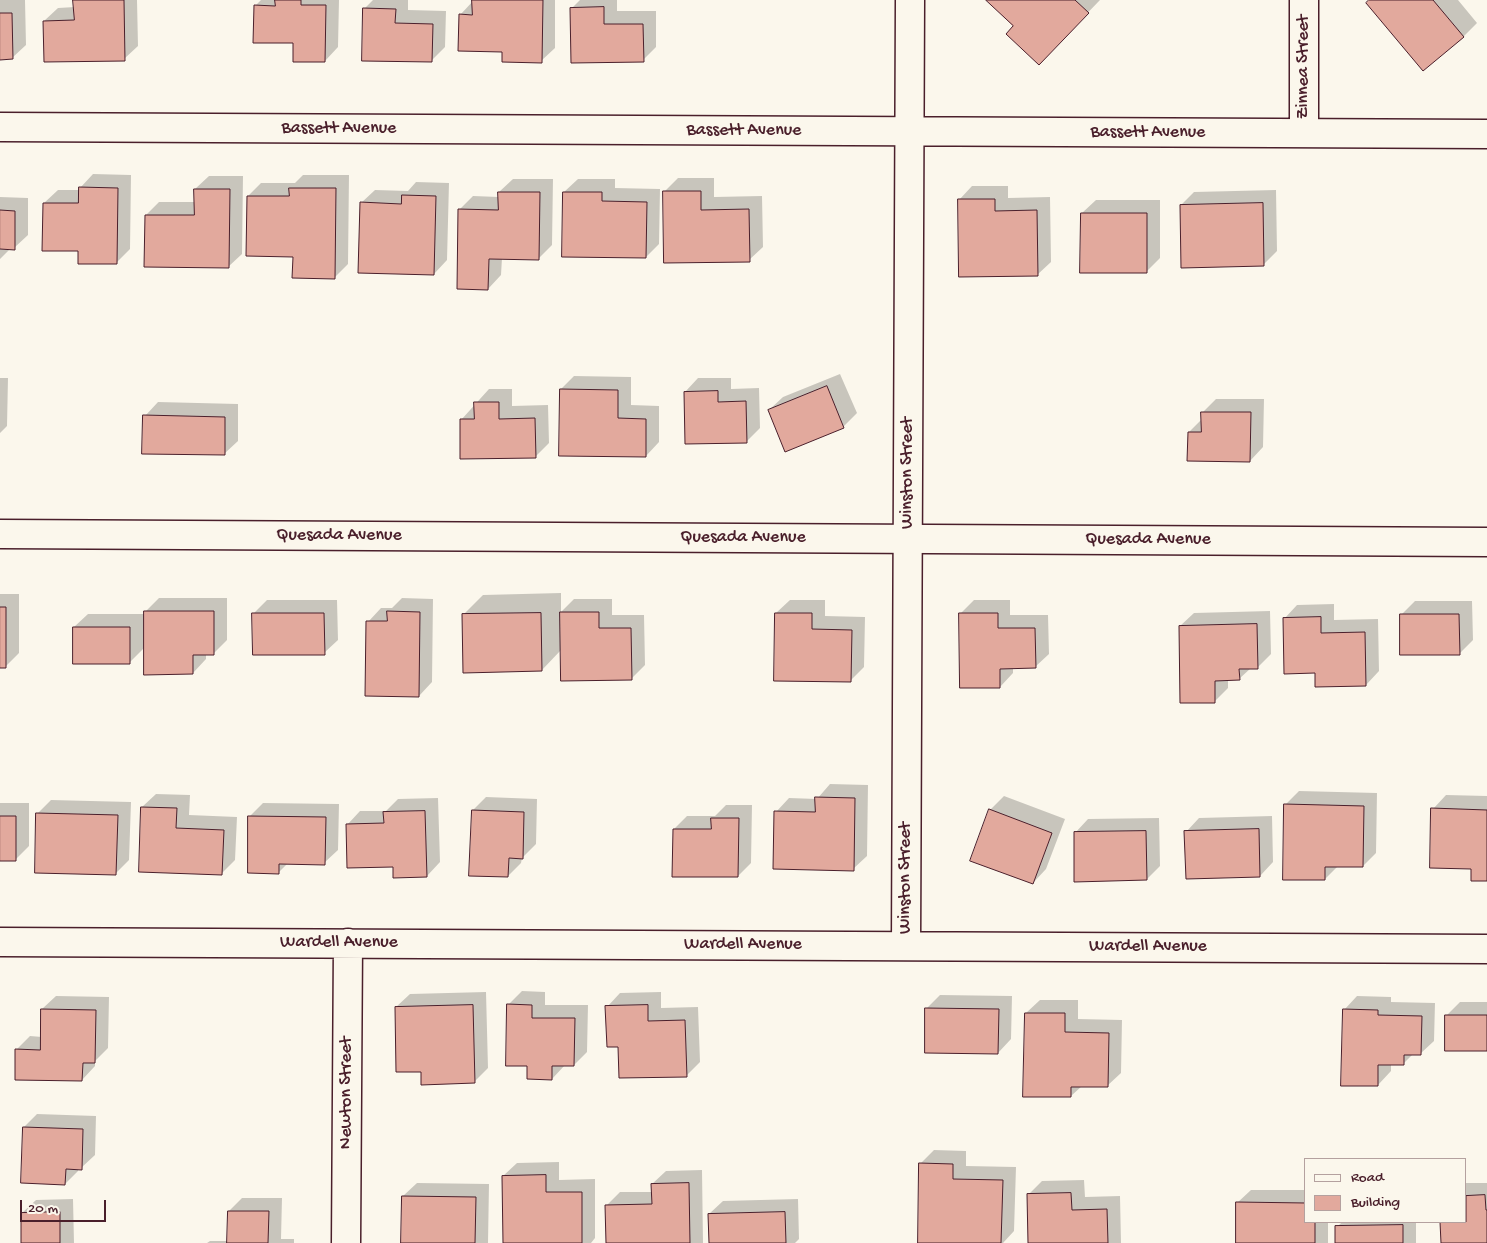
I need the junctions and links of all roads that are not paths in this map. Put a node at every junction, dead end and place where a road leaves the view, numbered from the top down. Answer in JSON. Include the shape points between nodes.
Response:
{"nodes":[{"id":1,"x":910,"y":0,"type":"edge"},
{"id":2,"x":1304,"y":0,"type":"edge"},
{"id":3,"x":0,"y":128,"type":"edge"},
{"id":4,"x":910,"y":131,"type":"junction"},
{"id":5,"x":1304,"y":133,"type":"junction"},
{"id":6,"x":1487,"y":134,"type":"edge"},
{"id":7,"x":0,"y":534,"type":"edge"},
{"id":8,"x":908,"y":539,"type":"junction"},
{"id":9,"x":1487,"y":542,"type":"edge"},
{"id":10,"x":0,"y":942,"type":"edge"},
{"id":11,"x":348,"y":943,"type":"junction"},
{"id":12,"x":906,"y":946,"type":"junction"},
{"id":13,"x":1487,"y":949,"type":"edge"},
{"id":14,"x":346,"y":1243,"type":"edge"}],
"edges":[{"from":1,"to":4,"type":"street","name":"Winston Street"},
{"from":2,"to":5,"type":"street","name":"Zinnea Street"},
{"from":3,"to":4,"type":"street","name":"Bassett Avenue"},
{"from":4,"to":5,"type":"street","name":"Bassett Avenue"},
{"from":4,"to":8,"type":"street","name":"Winston Street"},
{"from":5,"to":6,"type":"street","name":"Bassett Avenue"},
{"from":7,"to":8,"type":"street","name":"Quesada Avenue"},
{"from":8,"to":9,"type":"street","name":"Quesada Avenue"},
{"from":8,"to":12,"type":"street","name":"Winston Street"},
{"from":10,"to":11,"type":"street","name":"Wardell Avenue"},
{"from":11,"to":12,"type":"street","name":"Wardell Avenue"},
{"from":11,"to":14,"type":"street","name":"Newton Street"},
{"from":12,"to":13,"type":"street","name":"Wardell Avenue"}]}
